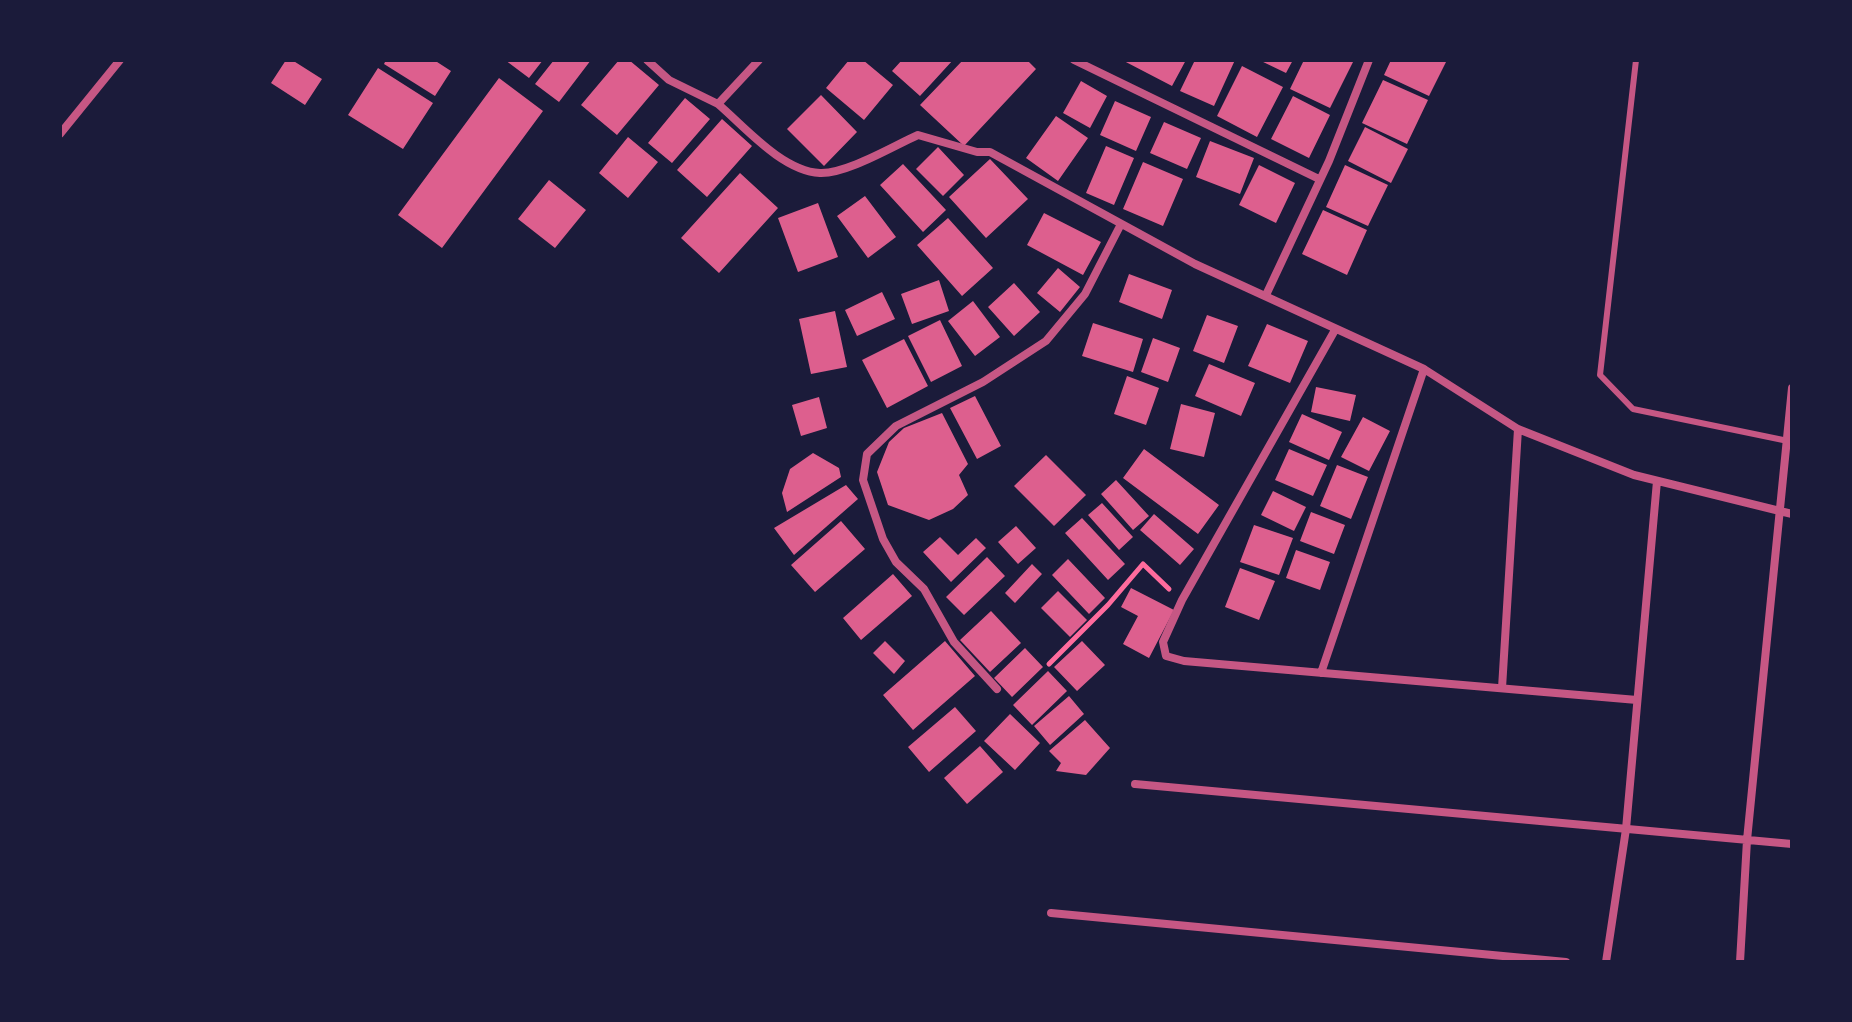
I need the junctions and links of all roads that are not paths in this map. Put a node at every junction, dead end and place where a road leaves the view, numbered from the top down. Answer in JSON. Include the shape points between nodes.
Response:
{"nodes":[{"id":1,"x":120,"y":60,"type":"edge"},
{"id":2,"x":647,"y":60,"type":"edge"},
{"id":3,"x":759,"y":60,"type":"edge"},
{"id":4,"x":1074,"y":60,"type":"edge"},
{"id":5,"x":1369,"y":60,"type":"edge"},
{"id":6,"x":1636,"y":60,"type":"edge"},
{"id":7,"x":718,"y":104,"type":"junction"},
{"id":8,"x":60,"y":134,"type":"edge"},
{"id":9,"x":1319,"y":179,"type":"junction"},
{"id":10,"x":1120,"y":226,"type":"junction"},
{"id":11,"x":1266,"y":295,"type":"junction"},
{"id":12,"x":1335,"y":330,"type":"junction"},
{"id":13,"x":1424,"y":369,"type":"junction"},
{"id":14,"x":1792,"y":388,"type":"edge"},
{"id":15,"x":1518,"y":429,"type":"junction"},
{"id":16,"x":1788,"y":441,"type":"junction"},
{"id":17,"x":1657,"y":481,"type":"junction"},
{"id":18,"x":1781,"y":512,"type":"junction"},
{"id":19,"x":1792,"y":514,"type":"edge"},
{"id":20,"x":1321,"y":673,"type":"junction"},
{"id":21,"x":1502,"y":688,"type":"junction"},
{"id":22,"x":997,"y":689,"type":"dead end"},
{"id":23,"x":1637,"y":700,"type":"junction"},
{"id":24,"x":1135,"y":784,"type":"dead end"},
{"id":25,"x":1626,"y":829,"type":"junction"},
{"id":26,"x":1747,"y":840,"type":"junction"},
{"id":27,"x":1792,"y":844,"type":"edge"},
{"id":28,"x":1051,"y":913,"type":"dead end"},
{"id":29,"x":1566,"y":962,"type":"edge"},
{"id":30,"x":1606,"y":962,"type":"edge"},
{"id":31,"x":1740,"y":962,"type":"edge"}],
"edges":[{"from":1,"to":8,"type":"street"},
{"from":2,"to":7,"type":"street","via":[[669,80]]},
{"from":3,"to":7,"type":"street"},
{"from":4,"to":9,"type":"street"},
{"from":5,"to":9,"type":"street"},
{"from":6,"to":16,"type":"lane","via":[[1600,375],[1633,409]]},
{"from":7,"to":10,"type":"street","via":[[802,169],[842,169],[918,135],[990,152]]},
{"from":9,"to":11,"type":"street"},
{"from":10,"to":11,"type":"street"},
{"from":10,"to":22,"type":"street","via":[[1085,294],[1046,341],[983,382],[896,426],[867,454],[863,480],[883,539],[896,562],[924,589],[954,642]]},
{"from":11,"to":12,"type":"street"},
{"from":12,"to":13,"type":"street"},
{"from":12,"to":20,"type":"street","via":[[1163,642],[1166,656],[1184,661]]},
{"from":13,"to":15,"type":"street"},
{"from":13,"to":20,"type":"street"},
{"from":14,"to":16,"type":"street"},
{"from":15,"to":17,"type":"street"},
{"from":15,"to":21,"type":"street"},
{"from":16,"to":18,"type":"street"},
{"from":17,"to":18,"type":"street"},
{"from":17,"to":23,"type":"street"},
{"from":18,"to":19,"type":"street"},
{"from":18,"to":26,"type":"street"},
{"from":20,"to":21,"type":"street"},
{"from":21,"to":23,"type":"street"},
{"from":23,"to":25,"type":"street"},
{"from":24,"to":25,"type":"street"},
{"from":25,"to":26,"type":"street"},
{"from":25,"to":30,"type":"street"},
{"from":26,"to":27,"type":"street"},
{"from":26,"to":31,"type":"street"},
{"from":28,"to":29,"type":"street"}]}
